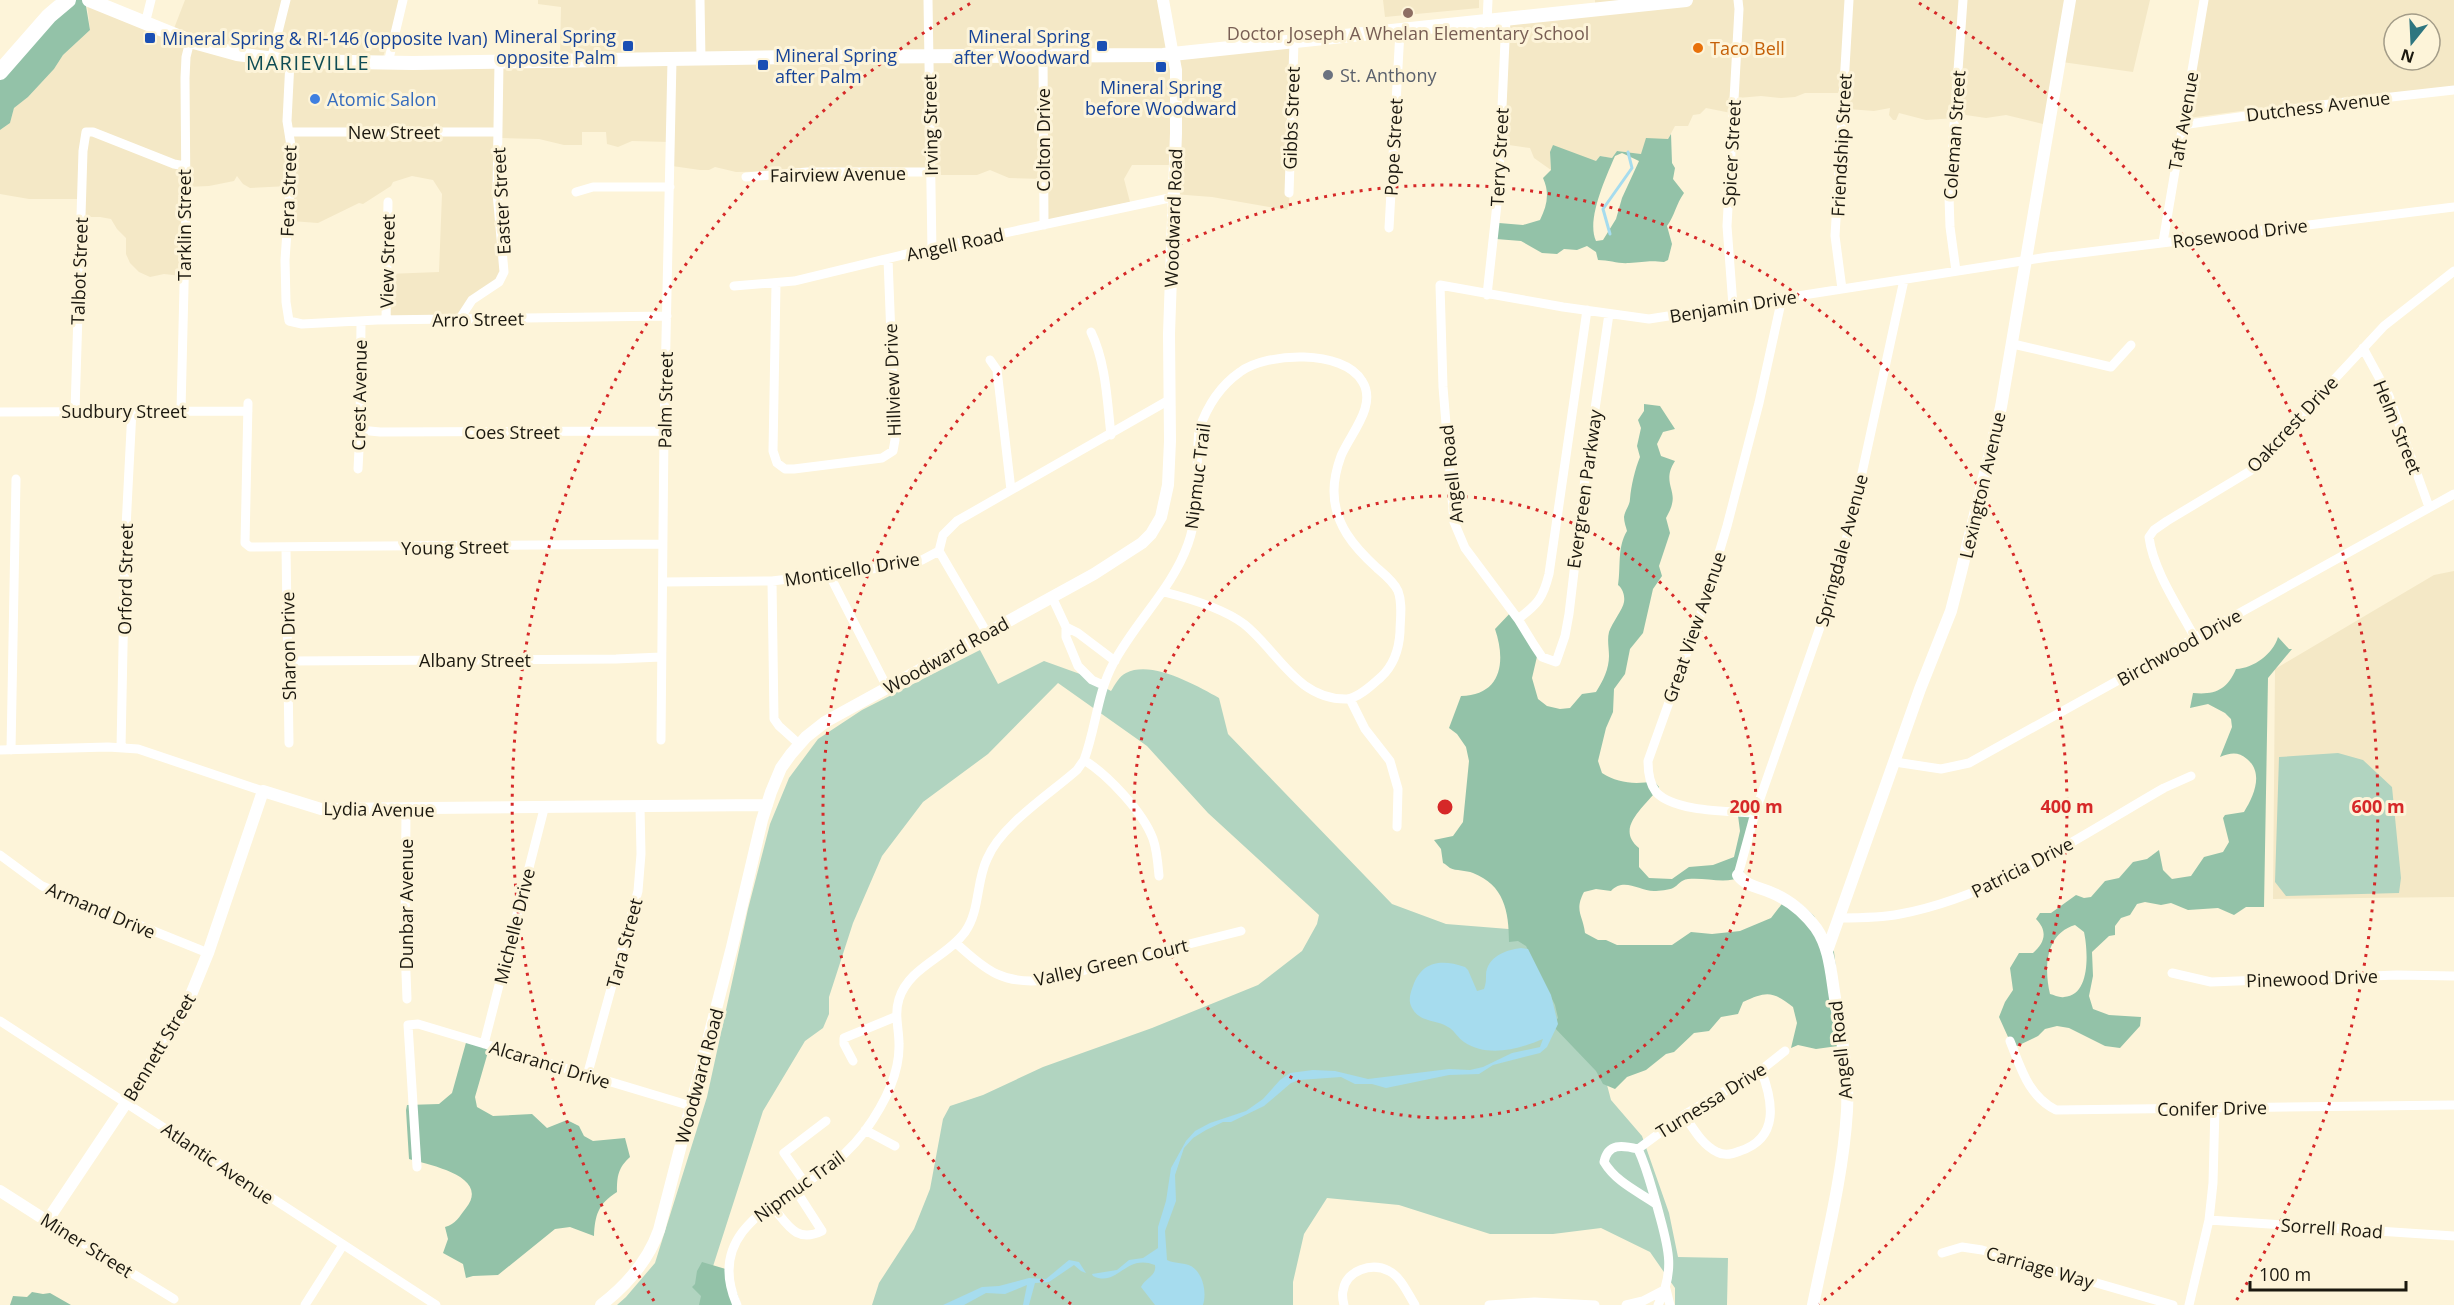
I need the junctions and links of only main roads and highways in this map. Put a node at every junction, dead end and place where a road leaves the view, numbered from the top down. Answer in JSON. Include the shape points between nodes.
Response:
{"nodes":[{"id":1,"x":68,"y":0,"type":"edge"},
{"id":2,"x":89,"y":0,"type":"edge"},
{"id":3,"x":1686,"y":0,"type":"edge"},
{"id":4,"x":1594,"y":5,"type":"edge"},
{"id":5,"x":50,"y":8,"type":"edge"},
{"id":6,"x":0,"y":72,"type":"edge"}],
"edges":[{"from":1,"to":5,"type":"highway"},
{"from":2,"to":4,"type":"main road","via":[[190,42],[228,52],[271,60],[388,63],[1173,52],[1487,22]]},
{"from":3,"to":4,"type":"main road"},
{"from":5,"to":6,"type":"highway"}]}
